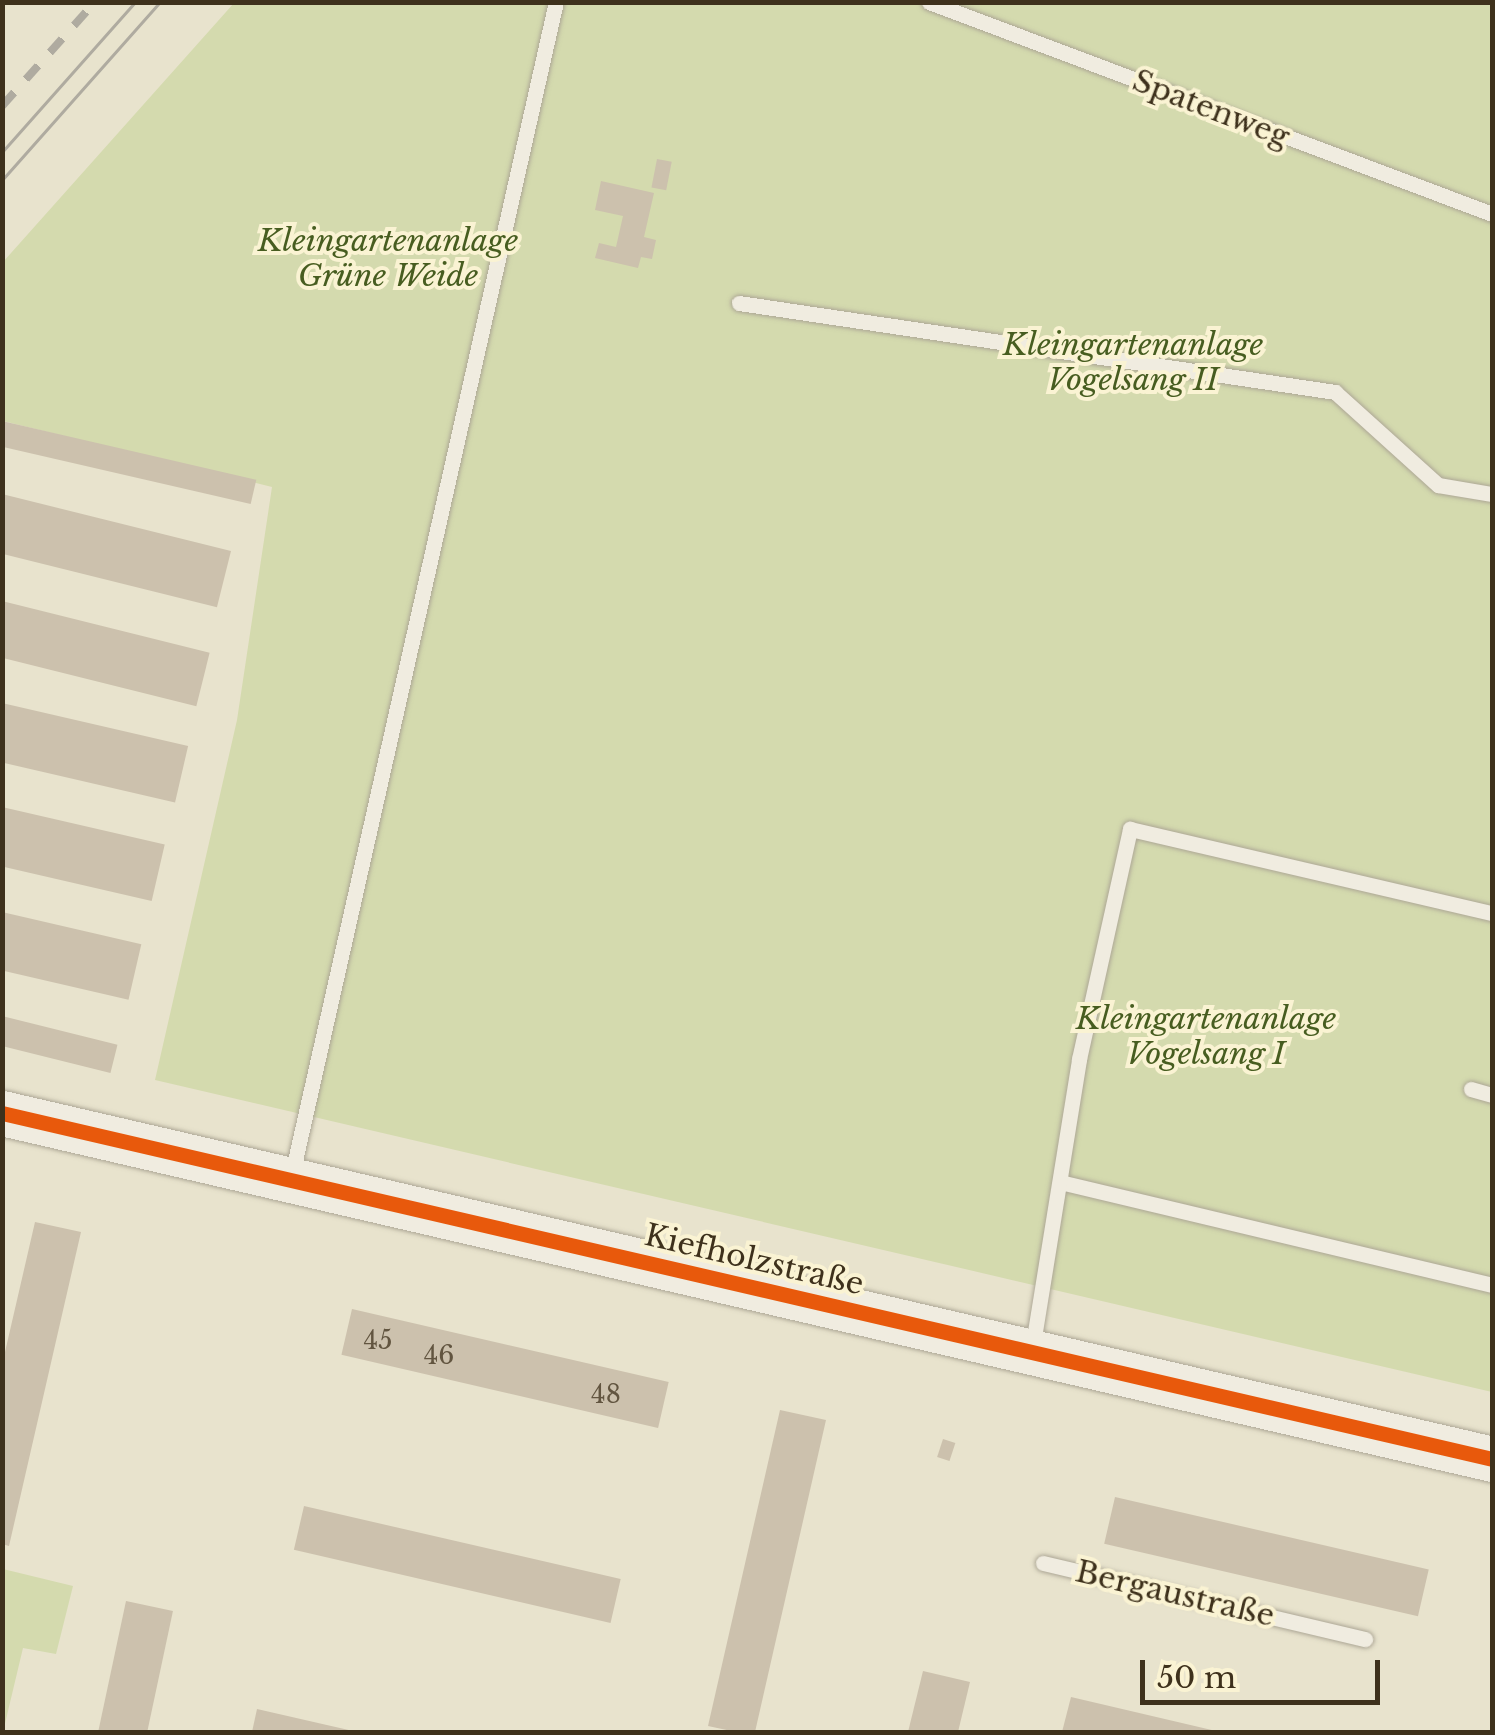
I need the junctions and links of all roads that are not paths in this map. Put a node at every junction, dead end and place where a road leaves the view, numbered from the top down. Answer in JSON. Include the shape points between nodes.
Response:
{"nodes":[{"id":1,"x":556,"y":2,"type":"edge"},
{"id":2,"x":930,"y":2,"type":"edge"},
{"id":3,"x":1492,"y":214,"type":"edge"},
{"id":4,"x":738,"y":303,"type":"dead end"},
{"id":5,"x":1492,"y":494,"type":"edge"},
{"id":6,"x":1492,"y":913,"type":"edge"},
{"id":7,"x":1471,"y":1090,"type":"dead end"},
{"id":8,"x":1492,"y":1095,"type":"edge"},
{"id":9,"x":2,"y":1113,"type":"edge"},
{"id":10,"x":291,"y":1180,"type":"junction"},
{"id":11,"x":1060,"y":1182,"type":"junction"},
{"id":12,"x":1492,"y":1285,"type":"edge"},
{"id":13,"x":1030,"y":1354,"type":"junction"},
{"id":14,"x":1492,"y":1459,"type":"edge"},
{"id":15,"x":1043,"y":1563,"type":"dead end"},
{"id":16,"x":1365,"y":1639,"type":"dead end"}],
"edges":[{"from":1,"to":10,"type":"lane"},
{"from":2,"to":3,"type":"lane","name":"Spatenweg"},
{"from":4,"to":5,"type":"lane","via":[[1335,392],[1438,485]]},
{"from":6,"to":11,"type":"lane","via":[[1130,829],[1079,1059]]},
{"from":7,"to":8,"type":"lane"},
{"from":9,"to":10,"type":"street","name":"Kiefholzstraße"},
{"from":10,"to":13,"type":"street","name":"Kiefholzstraße"},
{"from":11,"to":12,"type":"lane"},
{"from":11,"to":13,"type":"lane"},
{"from":13,"to":14,"type":"street","name":"Kiefholzstraße"},
{"from":15,"to":16,"type":"lane","name":"Bergaustraße"}]}
